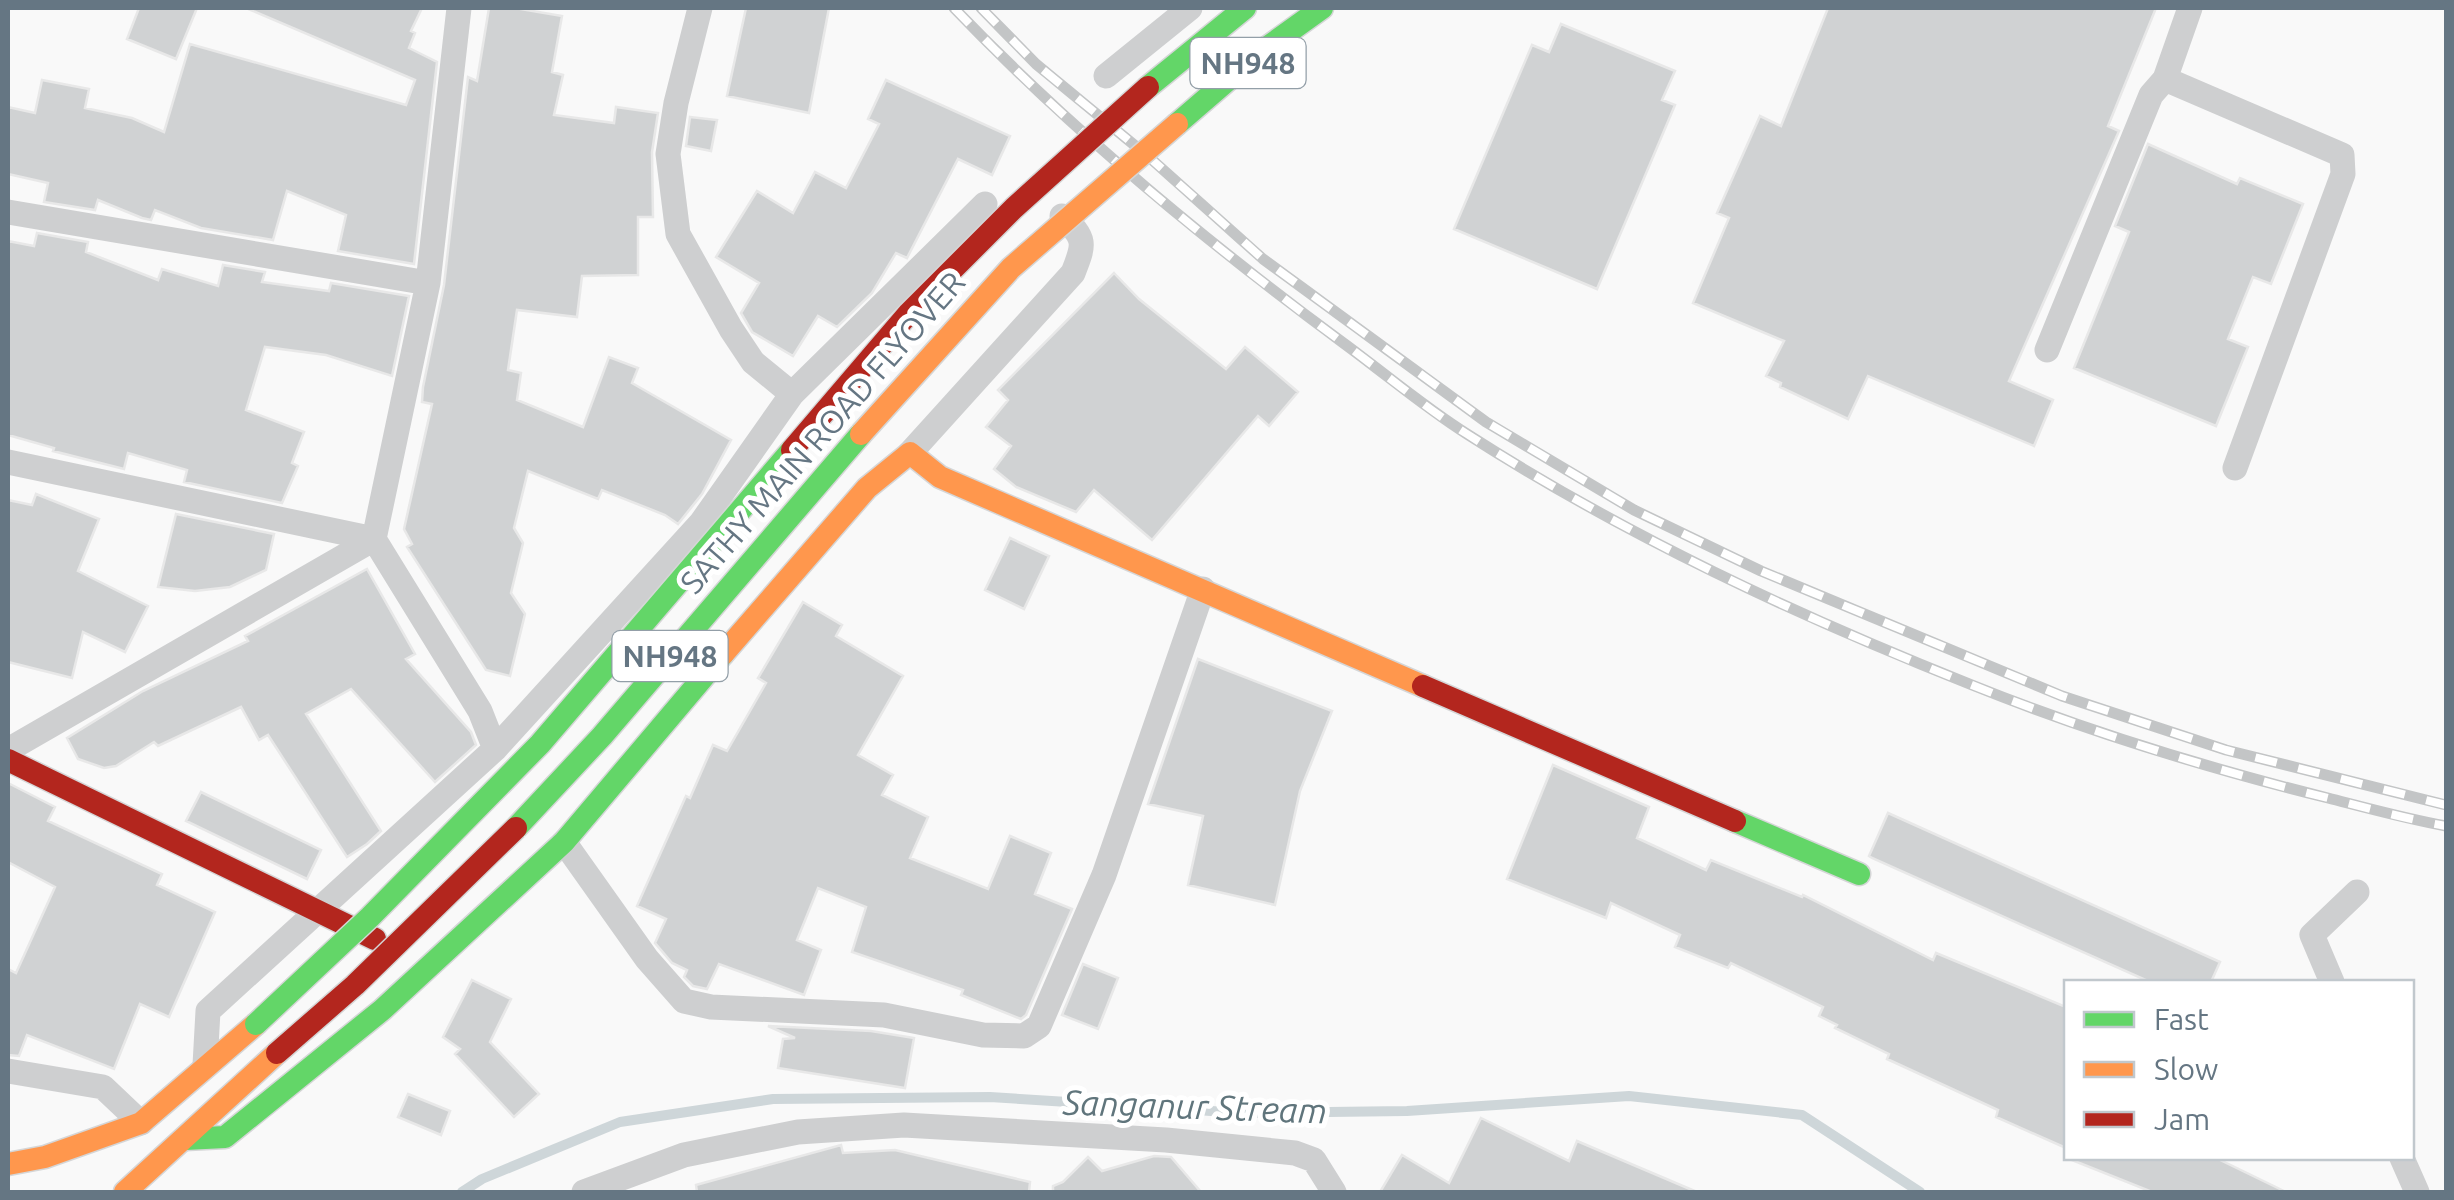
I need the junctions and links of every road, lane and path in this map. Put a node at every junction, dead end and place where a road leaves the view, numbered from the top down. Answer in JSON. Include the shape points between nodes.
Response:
{"nodes":[{"id":1,"x":459,"y":8,"type":"edge"},
{"id":2,"x":700,"y":8,"type":"edge"},
{"id":3,"x":1190,"y":8,"type":"edge"},
{"id":4,"x":1245,"y":8,"type":"edge"},
{"id":5,"x":1322,"y":8,"type":"edge"},
{"id":6,"x":2190,"y":8,"type":"edge"},
{"id":7,"x":1106,"y":76,"type":"dead end"},
{"id":8,"x":2164,"y":79,"type":"junction"},
{"id":9,"x":8,"y":212,"type":"edge"},
{"id":10,"x":428,"y":284,"type":"junction"},
{"id":11,"x":2047,"y":350,"type":"dead end"},
{"id":12,"x":792,"y":394,"type":"junction"},
{"id":13,"x":910,"y":453,"type":"junction"},
{"id":14,"x":8,"y":462,"type":"edge"},
{"id":15,"x":2235,"y":468,"type":"dead end"},
{"id":16,"x":374,"y":538,"type":"junction"},
{"id":17,"x":1202,"y":589,"type":"junction"},
{"id":18,"x":495,"y":749,"type":"junction"},
{"id":19,"x":8,"y":750,"type":"edge"},
{"id":20,"x":8,"y":760,"type":"edge"},
{"id":21,"x":564,"y":842,"type":"junction"},
{"id":22,"x":1859,"y":874,"type":"dead end"},
{"id":23,"x":2356,"y":892,"type":"dead end"},
{"id":24,"x":320,"y":910,"type":"junction"},
{"id":25,"x":428,"y":966,"type":"junction"},
{"id":26,"x":2331,"y":980,"type":"edge"},
{"id":27,"x":205,"y":1065,"type":"junction"},
{"id":28,"x":8,"y":1071,"type":"edge"},
{"id":29,"x":142,"y":1122,"type":"junction"},
{"id":30,"x":186,"y":1139,"type":"junction"},
{"id":31,"x":2403,"y":1160,"type":"edge"},
{"id":32,"x":14,"y":1163,"type":"edge"},
{"id":33,"x":46,"y":1184,"type":"dead end"},
{"id":34,"x":125,"y":1192,"type":"edge"},
{"id":35,"x":584,"y":1192,"type":"edge"},
{"id":36,"x":1334,"y":1192,"type":"edge"},
{"id":37,"x":2417,"y":1192,"type":"edge"}],
"edges":[{"from":1,"to":10,"type":"street"},
{"from":2,"to":12,"type":"street","via":[[668,154],[678,234],[753,362]]},
{"from":3,"to":7,"type":"street"},
{"from":4,"to":27,"type":"main road","name":"SATHY MAIN ROAD FLYOVER","number":"NH948","bridge":true,"via":[[1014,208],[909,313],[540,744],[370,917]]},
{"from":5,"to":30,"type":"main road","name":"SATHY MAIN ROAD FLYOVER","number":"NH948","bridge":true,"via":[[1258,54],[1010,268],[487,859]]},
{"from":6,"to":8,"type":"street"},
{"from":8,"to":11,"type":"street","via":[[2151,95]]},
{"from":8,"to":15,"type":"street","via":[[2342,155],[2344,174]]},
{"from":9,"to":10,"type":"street"},
{"from":10,"to":16,"type":"street"},
{"from":12,"to":13,"type":"street","via":[[1006,184],[1023,179],[1079,233],[1083,248],[1073,273]]},
{"from":12,"to":18,"type":"street","via":[[700,523]]},
{"from":13,"to":17,"type":"main road","via":[[940,477]]},
{"from":13,"to":21,"type":"main road","via":[[867,488],[812,549]]},
{"from":14,"to":16,"type":"street"},
{"from":16,"to":18,"type":"street","via":[[480,711]]},
{"from":16,"to":19,"type":"street"},
{"from":17,"to":21,"type":"street","via":[[1104,875],[1040,1026],[1024,1036],[983,1035],[884,1015],[684,1001]]},
{"from":17,"to":22,"type":"main road"},
{"from":18,"to":24,"type":"street"},
{"from":20,"to":24,"type":"main road"},
{"from":21,"to":25,"type":"main road"},
{"from":23,"to":26,"type":"street","via":[[2312,935]]},
{"from":24,"to":25,"type":"main road"},
{"from":24,"to":27,"type":"street","via":[[208,1011]]},
{"from":25,"to":30,"type":"main road","via":[[256,1115],[225,1137]]},
{"from":27,"to":29,"type":"main road","number":"NH948"},
{"from":28,"to":29,"type":"street","via":[[103,1087]]},
{"from":29,"to":32,"type":"main road","number":"NH948"},
{"from":30,"to":34,"type":"main road","number":"NH948"},
{"from":31,"to":37,"type":"street"},
{"from":32,"to":33,"type":"main road"},
{"from":35,"to":36,"type":"street","via":[[684,1155],[798,1132],[904,1125],[1296,1153],[1314,1160]]}]}
